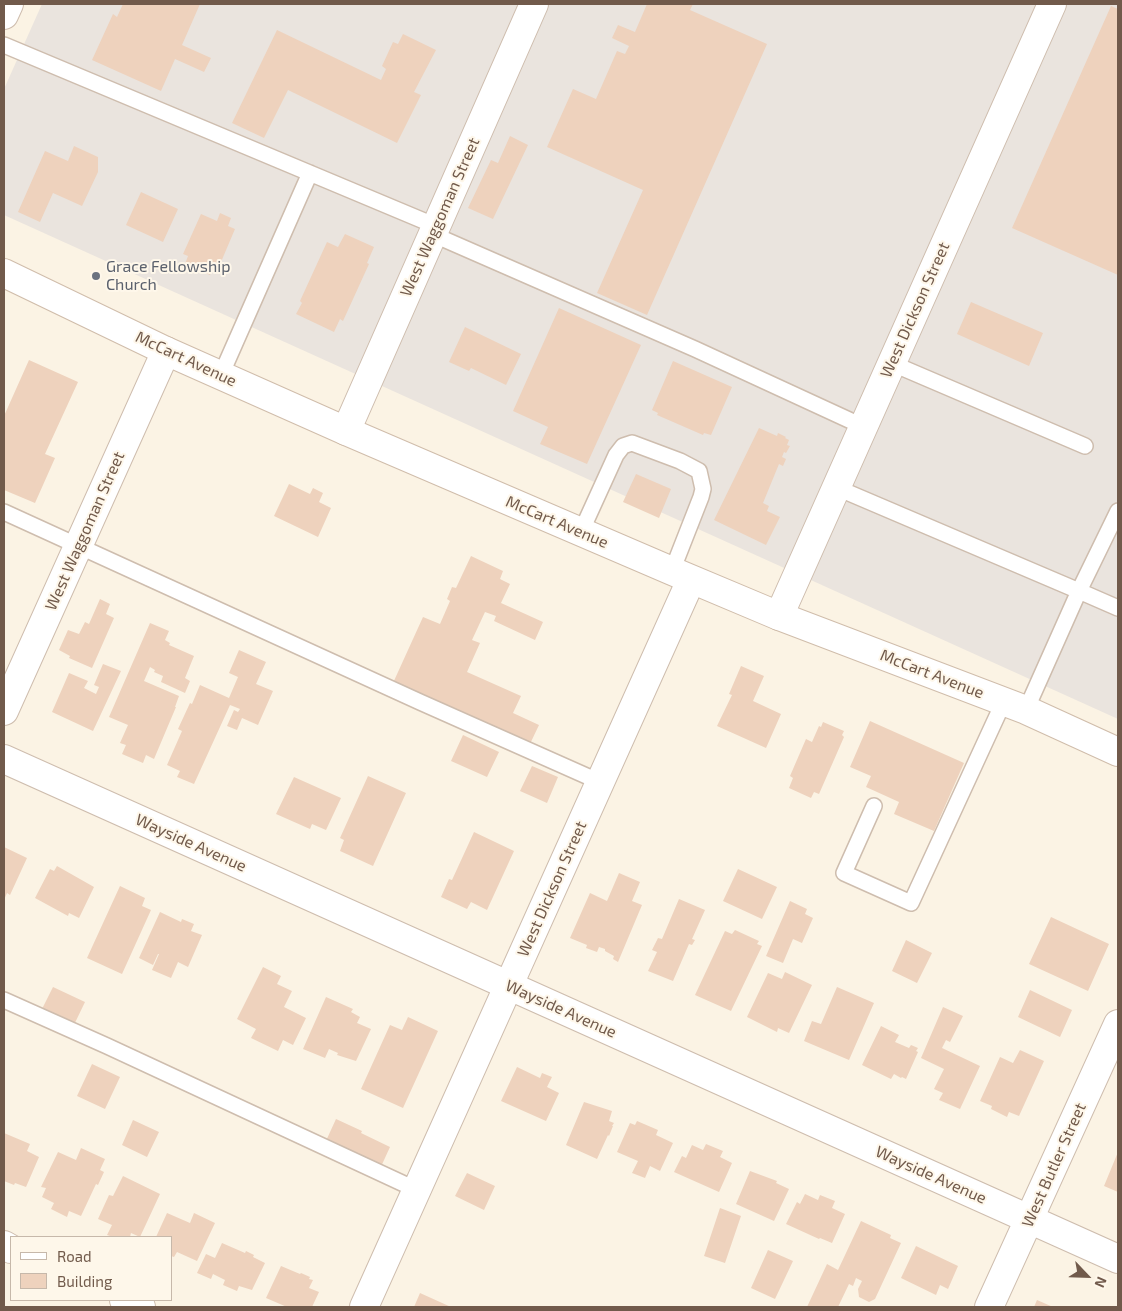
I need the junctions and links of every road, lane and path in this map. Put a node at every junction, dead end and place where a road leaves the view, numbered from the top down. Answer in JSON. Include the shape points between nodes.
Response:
{"nodes":[{"id":1,"x":9,"y":4,"type":"edge"},
{"id":2,"x":534,"y":4,"type":"edge"},
{"id":3,"x":1052,"y":4,"type":"edge"},
{"id":4,"x":4,"y":15,"type":"edge"},
{"id":5,"x":4,"y":45,"type":"edge"},
{"id":6,"x":310,"y":173,"type":"junction"},
{"id":7,"x":434,"y":230,"type":"junction"},
{"id":8,"x":4,"y":273,"type":"edge"},
{"id":9,"x":166,"y":351,"type":"junction"},
{"id":10,"x":891,"y":363,"type":"junction"},
{"id":11,"x":221,"y":375,"type":"junction"},
{"id":12,"x":862,"y":426,"type":"junction"},
{"id":13,"x":346,"y":431,"type":"junction"},
{"id":14,"x":1085,"y":446,"type":"dead end"},
{"id":15,"x":836,"y":487,"type":"junction"},
{"id":16,"x":1118,"y":511,"type":"edge"},
{"id":17,"x":4,"y":512,"type":"edge"},
{"id":18,"x":580,"y":532,"type":"junction"},
{"id":19,"x":78,"y":546,"type":"junction"},
{"id":20,"x":682,"y":576,"type":"junction"},
{"id":21,"x":1079,"y":591,"type":"junction"},
{"id":22,"x":1118,"y":608,"type":"edge"},
{"id":23,"x":779,"y":616,"type":"junction"},
{"id":24,"x":1015,"y":705,"type":"junction"},
{"id":25,"x":4,"y":711,"type":"edge"},
{"id":26,"x":1118,"y":752,"type":"edge"},
{"id":27,"x":4,"y":759,"type":"edge"},
{"id":28,"x":600,"y":782,"type":"junction"},
{"id":29,"x":874,"y":806,"type":"dead end"},
{"id":30,"x":509,"y":986,"type":"junction"},
{"id":31,"x":4,"y":1000,"type":"edge"},
{"id":32,"x":1118,"y":1024,"type":"edge"},
{"id":33,"x":417,"y":1190,"type":"junction"},
{"id":34,"x":1030,"y":1219,"type":"junction"},
{"id":35,"x":1118,"y":1259,"type":"edge"},
{"id":36,"x":126,"y":1301,"type":"edge"},
{"id":37,"x":141,"y":1307,"type":"edge"},
{"id":38,"x":364,"y":1307,"type":"edge"},
{"id":39,"x":989,"y":1307,"type":"edge"}],
"edges":[{"from":1,"to":4,"type":"street"},
{"from":2,"to":7,"type":"street","name":"West Waggoman Street"},
{"from":3,"to":10,"type":"street","name":"West Dickson Street"},
{"from":5,"to":6,"type":"lane"},
{"from":6,"to":7,"type":"lane"},
{"from":6,"to":11,"type":"lane"},
{"from":7,"to":12,"type":"lane"},
{"from":7,"to":13,"type":"street","name":"West Waggoman Street"},
{"from":8,"to":9,"type":"street","name":"McCart Avenue"},
{"from":9,"to":11,"type":"street","name":"McCart Avenue"},
{"from":9,"to":19,"type":"street","name":"West Waggoman Street"},
{"from":10,"to":12,"type":"street","name":"West Dickson Street"},
{"from":10,"to":14,"type":"lane"},
{"from":11,"to":13,"type":"street","name":"McCart Avenue"},
{"from":12,"to":15,"type":"street","name":"West Dickson Street"},
{"from":13,"to":18,"type":"street","name":"McCart Avenue"},
{"from":15,"to":21,"type":"lane"},
{"from":15,"to":23,"type":"street","name":"West Dickson Street"},
{"from":16,"to":21,"type":"lane"},
{"from":17,"to":19,"type":"lane"},
{"from":18,"to":20,"type":"street","name":"McCart Avenue"},
{"from":18,"to":20,"type":"lane","via":[[623,446],[632,443],[680,461],[699,471],[702,489]]},
{"from":19,"to":25,"type":"street","name":"West Waggoman Street"},
{"from":19,"to":28,"type":"lane"},
{"from":20,"to":23,"type":"street","name":"McCart Avenue"},
{"from":20,"to":28,"type":"street","name":"West Dickson Street"},
{"from":21,"to":22,"type":"lane"},
{"from":21,"to":24,"type":"lane"},
{"from":23,"to":24,"type":"street","name":"McCart Avenue"},
{"from":24,"to":26,"type":"street","name":"McCart Avenue"},
{"from":24,"to":29,"type":"lane","via":[[911,903],[844,873]]},
{"from":27,"to":30,"type":"street","name":"Wayside Avenue"},
{"from":28,"to":30,"type":"street","name":"West Dickson Street"},
{"from":30,"to":33,"type":"street","name":"West Dickson Street"},
{"from":30,"to":34,"type":"street","name":"Wayside Avenue"},
{"from":31,"to":33,"type":"lane"},
{"from":32,"to":34,"type":"street","name":"West Butler Street"},
{"from":33,"to":38,"type":"street","name":"West Dickson Street"},
{"from":34,"to":35,"type":"street","name":"Wayside Avenue"},
{"from":34,"to":39,"type":"street","name":"West Butler Street"},
{"from":36,"to":37,"type":"street"}]}
